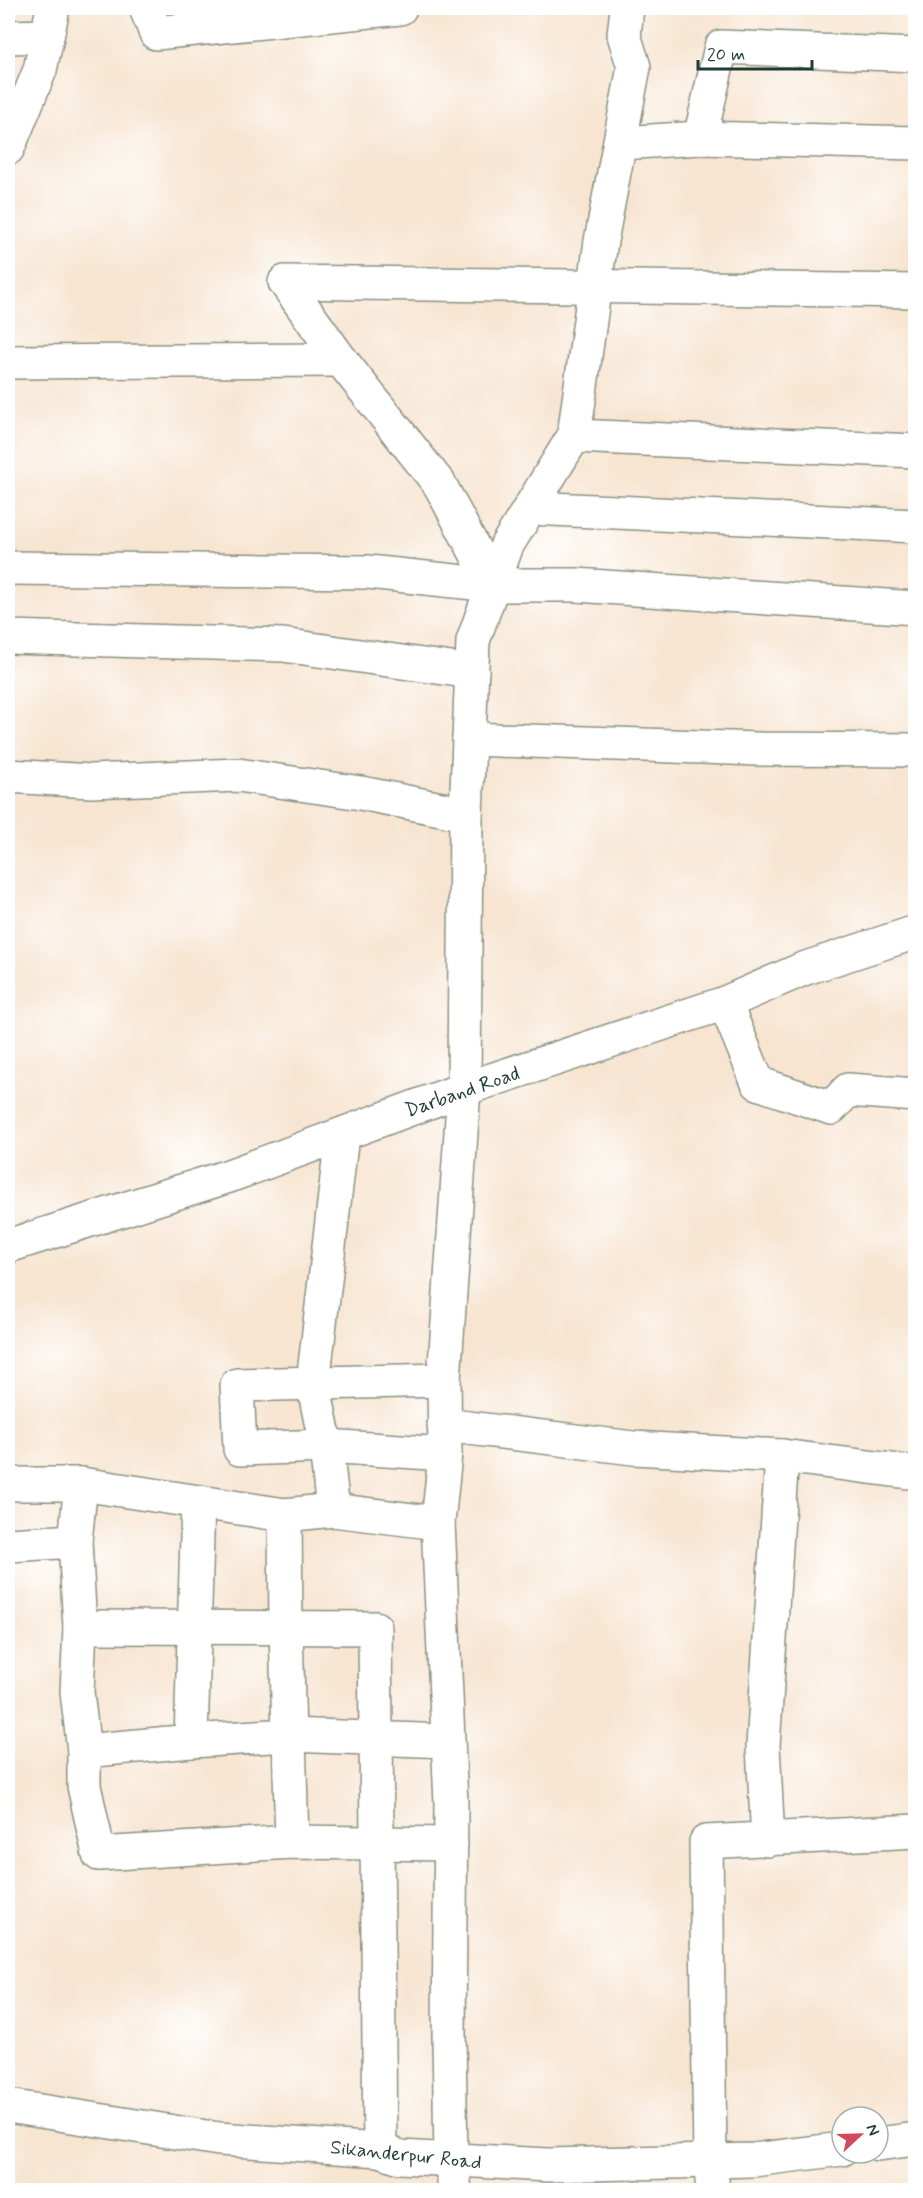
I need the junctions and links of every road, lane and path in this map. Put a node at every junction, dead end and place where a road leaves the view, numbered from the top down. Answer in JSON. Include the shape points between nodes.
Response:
{"nodes":[{"id":1,"x":146,"y":8,"type":"edge"},
{"id":2,"x":400,"y":8,"type":"edge"},
{"id":3,"x":627,"y":8,"type":"edge"},
{"id":4,"x":50,"y":22,"type":"edge"},
{"id":5,"x":8,"y":37,"type":"edge"},
{"id":6,"x":915,"y":55,"type":"edge"},
{"id":7,"x":700,"y":138,"type":"junction"},
{"id":8,"x":620,"y":143,"type":"junction"},
{"id":9,"x":915,"y":143,"type":"edge"},
{"id":10,"x":8,"y":148,"type":"edge"},
{"id":11,"x":595,"y":286,"type":"junction"},
{"id":12,"x":915,"y":291,"type":"edge"},
{"id":13,"x":341,"y":360,"type":"junction"},
{"id":14,"x":8,"y":362,"type":"edge"},
{"id":15,"x":574,"y":436,"type":"junction"},
{"id":16,"x":915,"y":451,"type":"edge"},
{"id":17,"x":530,"y":508,"type":"junction"},
{"id":18,"x":915,"y":526,"type":"edge"},
{"id":19,"x":8,"y":568,"type":"edge"},
{"id":20,"x":493,"y":585,"type":"junction"},
{"id":21,"x":915,"y":608,"type":"edge"},
{"id":22,"x":8,"y":637,"type":"edge"},
{"id":23,"x":472,"y":672,"type":"junction"},
{"id":24,"x":469,"y":739,"type":"junction"},
{"id":25,"x":915,"y":750,"type":"edge"},
{"id":26,"x":8,"y":776,"type":"edge"},
{"id":27,"x":466,"y":814,"type":"junction"},
{"id":28,"x":915,"y":932,"type":"edge"},
{"id":29,"x":725,"y":1003,"type":"junction"},
{"id":30,"x":464,"y":1089,"type":"junction"},
{"id":31,"x":915,"y":1095,"type":"edge"},
{"id":32,"x":342,"y":1135,"type":"junction"},
{"id":33,"x":8,"y":1246,"type":"edge"},
{"id":34,"x":444,"y":1380,"type":"junction"},
{"id":35,"x":313,"y":1383,"type":"junction"},
{"id":36,"x":444,"y":1439,"type":"junction"},
{"id":37,"x":326,"y":1446,"type":"junction"},
{"id":38,"x":782,"y":1456,"type":"junction"},
{"id":39,"x":915,"y":1473,"type":"edge"},
{"id":40,"x":8,"y":1484,"type":"edge"},
{"id":41,"x":81,"y":1484,"type":"junction"},
{"id":42,"x":198,"y":1502,"type":"junction"},
{"id":43,"x":333,"y":1509,"type":"junction"},
{"id":44,"x":285,"y":1515,"type":"junction"},
{"id":45,"x":438,"y":1523,"type":"junction"},
{"id":46,"x":75,"y":1541,"type":"junction"},
{"id":47,"x":8,"y":1545,"type":"edge"},
{"id":48,"x":80,"y":1627,"type":"junction"},
{"id":49,"x":194,"y":1628,"type":"junction"},
{"id":50,"x":286,"y":1628,"type":"junction"},
{"id":51,"x":288,"y":1735,"type":"junction"},
{"id":52,"x":376,"y":1740,"type":"junction"},
{"id":53,"x":191,"y":1741,"type":"junction"},
{"id":54,"x":447,"y":1741,"type":"junction"},
{"id":55,"x":84,"y":1751,"type":"junction"},
{"id":56,"x":915,"y":1832,"type":"edge"},
{"id":57,"x":768,"y":1840,"type":"junction"},
{"id":58,"x":292,"y":1842,"type":"junction"},
{"id":59,"x":378,"y":1844,"type":"junction"},
{"id":60,"x":451,"y":1844,"type":"junction"},
{"id":61,"x":8,"y":2106,"type":"edge"},
{"id":62,"x":915,"y":2139,"type":"edge"},
{"id":63,"x":890,"y":2142,"type":"edge"},
{"id":64,"x":380,"y":2150,"type":"junction"},
{"id":65,"x":830,"y":2150,"type":"edge"},
{"id":66,"x":453,"y":2175,"type":"edge"},
{"id":67,"x":712,"y":2176,"type":"edge"}],
"edges":[{"from":1,"to":2,"type":"street","via":[[156,33]]},
{"from":3,"to":8,"type":"street","via":[[624,35],[634,67]]},
{"from":4,"to":5,"type":"street"},
{"from":4,"to":10,"type":"street","via":[[40,70]]},
{"from":6,"to":7,"type":"street","via":[[721,47]]},
{"from":7,"to":8,"type":"street"},
{"from":7,"to":9,"type":"street"},
{"from":8,"to":11,"type":"street"},
{"from":11,"to":12,"type":"street"},
{"from":11,"to":13,"type":"street","via":[[285,282]]},
{"from":11,"to":15,"type":"street"},
{"from":13,"to":14,"type":"street"},
{"from":13,"to":20,"type":"street","via":[[440,485]]},
{"from":15,"to":16,"type":"street"},
{"from":15,"to":17,"type":"street"},
{"from":17,"to":18,"type":"street"},
{"from":17,"to":20,"type":"street","via":[[507,545]]},
{"from":19,"to":20,"type":"street","via":[[368,572]]},
{"from":20,"to":21,"type":"street","via":[[576,585]]},
{"from":20,"to":23,"type":"street","via":[[473,641]]},
{"from":22,"to":23,"type":"street","via":[[283,645]]},
{"from":23,"to":24,"type":"street"},
{"from":24,"to":25,"type":"street"},
{"from":24,"to":27,"type":"street"},
{"from":26,"to":27,"type":"street","via":[[91,781],[238,775]]},
{"from":27,"to":30,"type":"street"},
{"from":28,"to":29,"type":"street","name":"Darband Road","via":[[803,969]]},
{"from":29,"to":30,"type":"street","name":"Darband Road"},
{"from":29,"to":31,"type":"street","via":[[758,1083],[831,1107],[848,1090]]},
{"from":30,"to":32,"type":"street","name":"Darband Road"},
{"from":30,"to":34,"type":"street"},
{"from":32,"to":33,"type":"street","name":"Darband Road","via":[[229,1176]]},
{"from":32,"to":35,"type":"street"},
{"from":34,"to":35,"type":"street"},
{"from":34,"to":36,"type":"street"},
{"from":35,"to":37,"type":"street"},
{"from":35,"to":37,"type":"street","via":[[237,1385],[240,1449]]},
{"from":36,"to":37,"type":"street"},
{"from":36,"to":38,"type":"street"},
{"from":36,"to":45,"type":"street"},
{"from":37,"to":43,"type":"street"},
{"from":38,"to":39,"type":"street"},
{"from":38,"to":57,"type":"street","via":[[763,1746]]},
{"from":40,"to":41,"type":"street"},
{"from":41,"to":42,"type":"street"},
{"from":41,"to":46,"type":"street"},
{"from":42,"to":44,"type":"street"},
{"from":42,"to":49,"type":"street"},
{"from":43,"to":44,"type":"street"},
{"from":43,"to":45,"type":"street"},
{"from":44,"to":50,"type":"street"},
{"from":45,"to":54,"type":"street"},
{"from":46,"to":47,"type":"street"},
{"from":46,"to":48,"type":"street"},
{"from":48,"to":49,"type":"street"},
{"from":48,"to":55,"type":"street","via":[[77,1692]]},
{"from":49,"to":50,"type":"street"},
{"from":49,"to":53,"type":"street"},
{"from":50,"to":51,"type":"street"},
{"from":50,"to":52,"type":"street","via":[[375,1628]]},
{"from":51,"to":52,"type":"street"},
{"from":51,"to":53,"type":"street"},
{"from":51,"to":58,"type":"street"},
{"from":52,"to":54,"type":"street"},
{"from":52,"to":59,"type":"street"},
{"from":53,"to":55,"type":"street"},
{"from":54,"to":60,"type":"street"},
{"from":55,"to":58,"type":"street","via":[[84,1786],[99,1854]]},
{"from":56,"to":57,"type":"street"},
{"from":57,"to":67,"type":"street","via":[[706,1842]]},
{"from":58,"to":59,"type":"street"},
{"from":59,"to":60,"type":"street"},
{"from":59,"to":64,"type":"street"},
{"from":60,"to":66,"type":"street","via":[[449,2037]]},
{"from":61,"to":64,"type":"street","name":"Sikanderpur Road","via":[[219,2139]]},
{"from":62,"to":63,"type":"street"},
{"from":64,"to":66,"type":"street","name":"Sikanderpur Road"},
{"from":65,"to":67,"type":"street","name":"Sikanderpur Road","via":[[753,2160]]},
{"from":66,"to":67,"type":"street","name":"Sikanderpur Road","via":[[548,2165]]}]}
